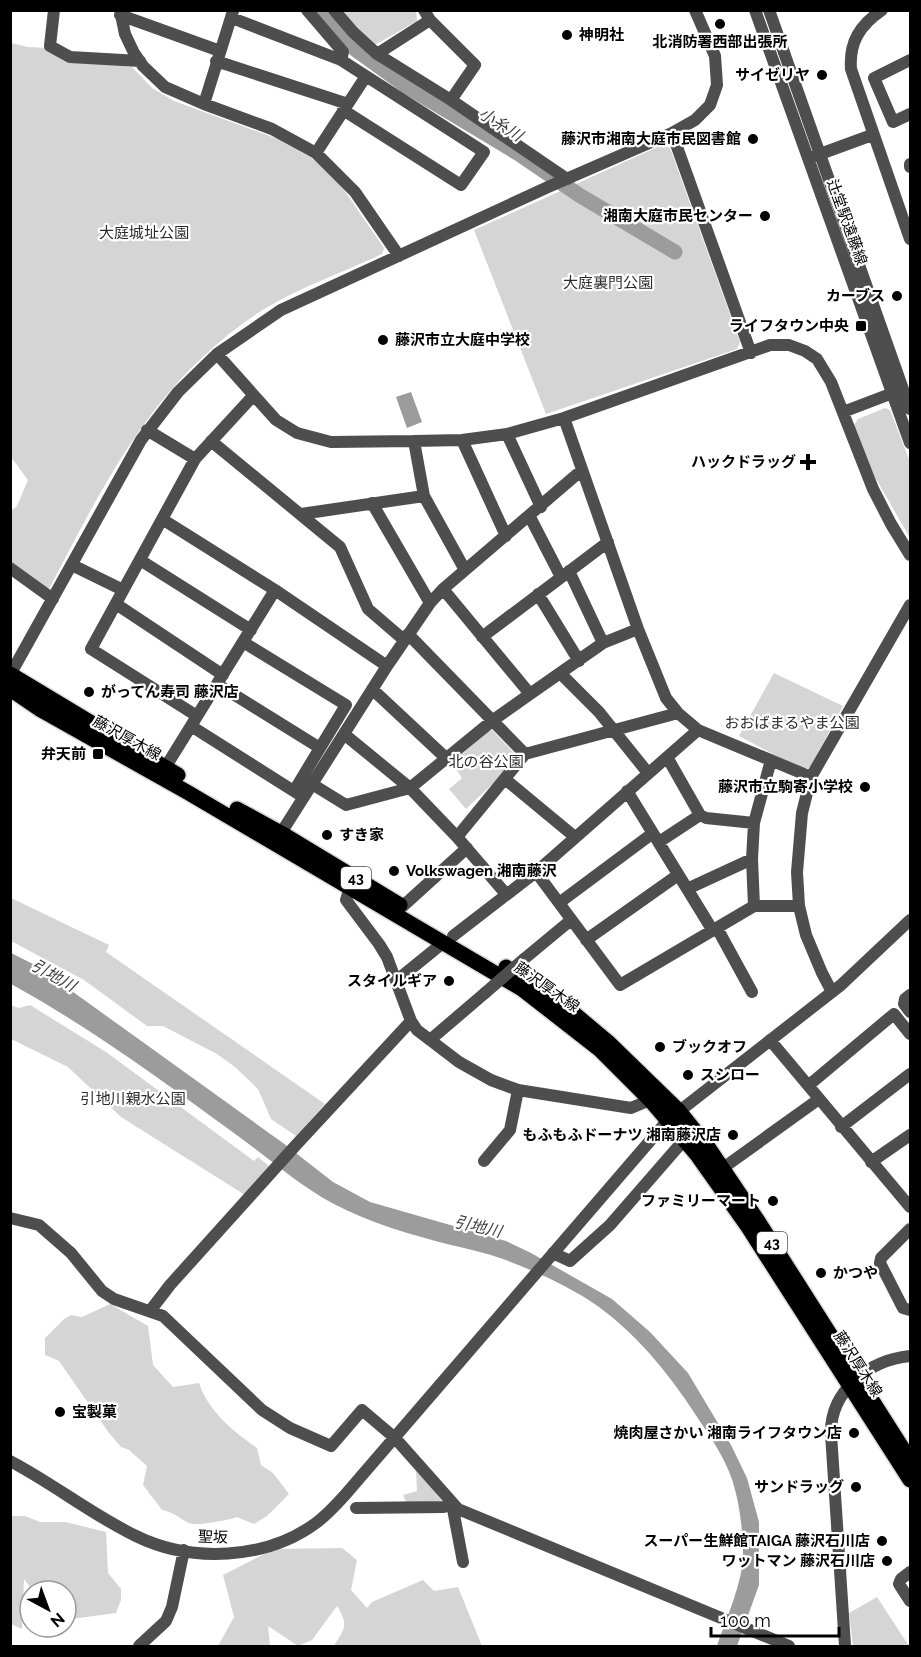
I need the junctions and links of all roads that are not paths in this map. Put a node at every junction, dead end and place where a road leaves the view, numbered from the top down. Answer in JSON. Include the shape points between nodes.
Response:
{"nodes":[{"id":1,"x":54,"y":10,"type":"edge"},
{"id":2,"x":307,"y":10,"type":"edge"},
{"id":3,"x":334,"y":10,"type":"edge"},
{"id":4,"x":695,"y":10,"type":"edge"},
{"id":5,"x":755,"y":10,"type":"edge"},
{"id":6,"x":769,"y":10,"type":"edge"},
{"id":7,"x":882,"y":10,"type":"edge"},
{"id":8,"x":120,"y":13,"type":"edge"},
{"id":9,"x":233,"y":14,"type":"edge"},
{"id":10,"x":427,"y":16,"type":"edge"},
{"id":11,"x":377,"y":54,"type":"junction"},
{"id":12,"x":218,"y":56,"type":"junction"},
{"id":13,"x":341,"y":60,"type":"junction"},
{"id":14,"x":910,"y":60,"type":"edge"},
{"id":15,"x":140,"y":62,"type":"junction"},
{"id":16,"x":366,"y":76,"type":"junction"},
{"id":17,"x":451,"y":100,"type":"junction"},
{"id":18,"x":204,"y":104,"type":"junction"},
{"id":19,"x":345,"y":107,"type":"junction"},
{"id":20,"x":910,"y":114,"type":"edge"},
{"id":21,"x":672,"y":133,"type":"junction"},
{"id":22,"x":872,"y":135,"type":"junction"},
{"id":23,"x":316,"y":153,"type":"junction"},
{"id":24,"x":814,"y":157,"type":"junction"},
{"id":25,"x":567,"y":179,"type":"junction"},
{"id":26,"x":910,"y":240,"type":"edge"},
{"id":27,"x":399,"y":256,"type":"junction"},
{"id":28,"x":751,"y":353,"type":"junction"},
{"id":29,"x":217,"y":354,"type":"junction"},
{"id":30,"x":898,"y":391,"type":"junction"},
{"id":31,"x":253,"y":396,"type":"junction"},
{"id":32,"x":910,"y":409,"type":"edge"},
{"id":33,"x":843,"y":412,"type":"junction"},
{"id":34,"x":564,"y":418,"type":"junction"},
{"id":35,"x":147,"y":430,"type":"junction"},
{"id":36,"x":507,"y":434,"type":"junction"},
{"id":37,"x":462,"y":440,"type":"junction"},
{"id":38,"x":211,"y":441,"type":"junction"},
{"id":39,"x":414,"y":441,"type":"junction"},
{"id":40,"x":910,"y":443,"type":"edge"},
{"id":41,"x":195,"y":459,"type":"junction"},
{"id":42,"x":582,"y":470,"type":"junction"},
{"id":43,"x":424,"y":496,"type":"junction"},
{"id":44,"x":372,"y":503,"type":"junction"},
{"id":45,"x":541,"y":507,"type":"junction"},
{"id":46,"x":301,"y":514,"type":"junction"},
{"id":47,"x":530,"y":517,"type":"junction"},
{"id":48,"x":162,"y":519,"type":"junction"},
{"id":49,"x":506,"y":536,"type":"junction"},
{"id":50,"x":608,"y":542,"type":"junction"},
{"id":51,"x":910,"y":555,"type":"edge"},
{"id":52,"x":140,"y":560,"type":"junction"},
{"id":53,"x":72,"y":565,"type":"junction"},
{"id":54,"x":10,"y":568,"type":"edge"},
{"id":55,"x":465,"y":570,"type":"junction"},
{"id":56,"x":565,"y":574,"type":"junction"},
{"id":57,"x":123,"y":590,"type":"junction"},
{"id":58,"x":275,"y":590,"type":"junction"},
{"id":59,"x":443,"y":590,"type":"junction"},
{"id":60,"x":538,"y":594,"type":"junction"},
{"id":61,"x":53,"y":598,"type":"junction"},
{"id":62,"x":430,"y":603,"type":"junction"},
{"id":63,"x":116,"y":604,"type":"junction"},
{"id":64,"x":910,"y":605,"type":"edge"},
{"id":65,"x":638,"y":629,"type":"junction"},
{"id":66,"x":251,"y":630,"type":"junction"},
{"id":67,"x":406,"y":637,"type":"junction"},
{"id":68,"x":482,"y":637,"type":"junction"},
{"id":69,"x":243,"y":642,"type":"junction"},
{"id":70,"x":603,"y":643,"type":"junction"},
{"id":71,"x":579,"y":661,"type":"junction"},
{"id":72,"x":387,"y":666,"type":"junction"},
{"id":73,"x":11,"y":674,"type":"edge"},
{"id":74,"x":561,"y":674,"type":"junction"},
{"id":75,"x":220,"y":680,"type":"junction"},
{"id":76,"x":10,"y":689,"type":"edge"},
{"id":77,"x":372,"y":689,"type":"junction"},
{"id":78,"x":530,"y":694,"type":"junction"},
{"id":79,"x":678,"y":713,"type":"junction"},
{"id":80,"x":194,"y":721,"type":"junction"},
{"id":81,"x":492,"y":721,"type":"junction"},
{"id":82,"x":698,"y":730,"type":"junction"},
{"id":83,"x":615,"y":731,"type":"junction"},
{"id":84,"x":344,"y":734,"type":"junction"},
{"id":85,"x":320,"y":748,"type":"junction"},
{"id":86,"x":525,"y":754,"type":"junction"},
{"id":87,"x":667,"y":757,"type":"junction"},
{"id":88,"x":447,"y":759,"type":"junction"},
{"id":89,"x":771,"y":760,"type":"junction"},
{"id":90,"x":165,"y":768,"type":"junction"},
{"id":91,"x":648,"y":773,"type":"junction"},
{"id":92,"x":811,"y":777,"type":"junction"},
{"id":93,"x":505,"y":779,"type":"junction"},
{"id":94,"x":312,"y":784,"type":"junction"},
{"id":95,"x":410,"y":788,"type":"junction"},
{"id":96,"x":627,"y":791,"type":"junction"},
{"id":97,"x":299,"y":794,"type":"junction"},
{"id":98,"x":700,"y":815,"type":"junction"},
{"id":99,"x":754,"y":823,"type":"junction"},
{"id":100,"x":281,"y":833,"type":"junction"},
{"id":101,"x":457,"y":837,"type":"junction"},
{"id":102,"x":575,"y":837,"type":"junction"},
{"id":103,"x":656,"y":838,"type":"junction"},
{"id":104,"x":467,"y":848,"type":"junction"},
{"id":105,"x":752,"y":859,"type":"junction"},
{"id":106,"x":536,"y":872,"type":"junction"},
{"id":107,"x":678,"y":875,"type":"junction"},
{"id":108,"x":352,"y":882,"type":"junction"},
{"id":109,"x":687,"y":889,"type":"junction"},
{"id":110,"x":506,"y":894,"type":"junction"},
{"id":111,"x":559,"y":903,"type":"junction"},
{"id":112,"x":403,"y":906,"type":"junction"},
{"id":113,"x":754,"y":906,"type":"junction"},
{"id":114,"x":799,"y":906,"type":"junction"},
{"id":115,"x":571,"y":920,"type":"junction"},
{"id":116,"x":910,"y":920,"type":"edge"},
{"id":117,"x":715,"y":930,"type":"junction"},
{"id":118,"x":448,"y":939,"type":"junction"},
{"id":119,"x":586,"y":940,"type":"junction"},
{"id":120,"x":396,"y":981,"type":"junction"},
{"id":121,"x":752,"y":992,"type":"dead end"},
{"id":122,"x":832,"y":992,"type":"junction"},
{"id":123,"x":910,"y":995,"type":"edge"},
{"id":124,"x":910,"y":1012,"type":"edge"},
{"id":125,"x":411,"y":1021,"type":"junction"},
{"id":126,"x":910,"y":1034,"type":"edge"},
{"id":127,"x":429,"y":1040,"type":"junction"},
{"id":128,"x":770,"y":1040,"type":"junction"},
{"id":129,"x":910,"y":1074,"type":"edge"},
{"id":130,"x":808,"y":1085,"type":"junction"},
{"id":131,"x":518,"y":1090,"type":"junction"},
{"id":132,"x":819,"y":1099,"type":"junction"},
{"id":133,"x":650,"y":1100,"type":"junction"},
{"id":134,"x":673,"y":1116,"type":"junction"},
{"id":135,"x":842,"y":1126,"type":"junction"},
{"id":136,"x":910,"y":1135,"type":"edge"},
{"id":137,"x":684,"y":1140,"type":"junction"},
{"id":138,"x":484,"y":1161,"type":"dead end"},
{"id":139,"x":871,"y":1162,"type":"junction"},
{"id":140,"x":723,"y":1168,"type":"junction"},
{"id":141,"x":908,"y":1200,"type":"edge"},
{"id":142,"x":10,"y":1218,"type":"edge"},
{"id":143,"x":910,"y":1229,"type":"edge"},
{"id":144,"x":551,"y":1256,"type":"junction"},
{"id":145,"x":910,"y":1310,"type":"edge"},
{"id":146,"x":150,"y":1311,"type":"junction"},
{"id":147,"x":910,"y":1356,"type":"edge"},
{"id":148,"x":854,"y":1381,"type":"junction"},
{"id":149,"x":395,"y":1438,"type":"junction"},
{"id":150,"x":910,"y":1460,"type":"edge"},
{"id":151,"x":10,"y":1461,"type":"edge"},
{"id":152,"x":910,"y":1480,"type":"edge"},
{"id":153,"x":452,"y":1504,"type":"junction"},
{"id":154,"x":356,"y":1508,"type":"dead end"},
{"id":155,"x":184,"y":1551,"type":"junction"},
{"id":156,"x":463,"y":1562,"type":"dead end"},
{"id":157,"x":910,"y":1572,"type":"edge"},
{"id":158,"x":910,"y":1601,"type":"edge"},
{"id":159,"x":138,"y":1647,"type":"edge"},
{"id":160,"x":789,"y":1647,"type":"edge"},
{"id":161,"x":845,"y":1647,"type":"edge"}],
"edges":[{"from":1,"to":15,"type":"street","via":[[50,46],[70,57]]},
{"from":2,"to":13,"type":"street","via":[[343,52]]},
{"from":3,"to":11,"type":"street"},
{"from":4,"to":21,"type":"street","via":[[715,56],[717,85],[711,105]]},
{"from":5,"to":24,"type":"street","name":"辻堂駅遠藤線"},
{"from":6,"to":24,"type":"street","name":"辻堂駅遠藤線"},
{"from":7,"to":22,"type":"street","via":[[860,29],[850,56],[853,78]]},
{"from":8,"to":12,"type":"street"},
{"from":8,"to":15,"type":"street","via":[[125,34]]},
{"from":9,"to":12,"type":"street"},
{"from":9,"to":13,"type":"street"},
{"from":10,"to":11,"type":"street"},
{"from":10,"to":17,"type":"street","via":[[475,65]]},
{"from":11,"to":17,"type":"street"},
{"from":12,"to":18,"type":"street"},
{"from":12,"to":19,"type":"street"},
{"from":13,"to":16,"type":"street"},
{"from":14,"to":20,"type":"street","via":[[874,78],[893,122]]},
{"from":15,"to":18,"type":"street","via":[[165,87]]},
{"from":16,"to":19,"type":"street"},
{"from":16,"to":19,"type":"street","via":[[484,152],[461,185]]},
{"from":17,"to":25,"type":"street"},
{"from":18,"to":23,"type":"street","via":[[272,129]]},
{"from":19,"to":23,"type":"street"},
{"from":21,"to":25,"type":"street"},
{"from":21,"to":28,"type":"street"},
{"from":22,"to":24,"type":"street"},
{"from":22,"to":26,"type":"street"},
{"from":23,"to":27,"type":"street","via":[[355,192]]},
{"from":24,"to":30,"type":"street","name":"辻堂駅遠藤線"},
{"from":25,"to":27,"type":"street"},
{"from":27,"to":29,"type":"street","via":[[281,310]]},
{"from":28,"to":33,"type":"street","via":[[770,345],[789,345],[805,351],[817,359]]},
{"from":28,"to":34,"type":"street"},
{"from":29,"to":31,"type":"street"},
{"from":29,"to":35,"type":"street"},
{"from":30,"to":32,"type":"street","name":"辻堂駅遠藤線"},
{"from":30,"to":33,"type":"street"},
{"from":30,"to":40,"type":"street","name":"辻堂駅遠藤線"},
{"from":31,"to":38,"type":"street"},
{"from":31,"to":39,"type":"street","via":[[276,420],[314,439]]},
{"from":33,"to":51,"type":"street","via":[[873,489]]},
{"from":34,"to":36,"type":"street"},
{"from":34,"to":42,"type":"street"},
{"from":35,"to":41,"type":"street"},
{"from":35,"to":53,"type":"street"},
{"from":36,"to":37,"type":"street"},
{"from":36,"to":45,"type":"street"},
{"from":37,"to":39,"type":"street"},
{"from":37,"to":49,"type":"street"},
{"from":38,"to":41,"type":"street"},
{"from":38,"to":46,"type":"street"},
{"from":39,"to":43,"type":"street"},
{"from":41,"to":48,"type":"street"},
{"from":42,"to":45,"type":"street"},
{"from":42,"to":50,"type":"street"},
{"from":43,"to":44,"type":"street"},
{"from":43,"to":55,"type":"street"},
{"from":44,"to":46,"type":"street"},
{"from":44,"to":62,"type":"street"},
{"from":45,"to":47,"type":"street"},
{"from":46,"to":67,"type":"street","via":[[340,547],[368,609]]},
{"from":47,"to":49,"type":"street"},
{"from":47,"to":56,"type":"street"},
{"from":48,"to":52,"type":"street"},
{"from":48,"to":58,"type":"street"},
{"from":49,"to":55,"type":"street"},
{"from":50,"to":56,"type":"street"},
{"from":50,"to":65,"type":"street"},
{"from":52,"to":57,"type":"street"},
{"from":52,"to":66,"type":"street"},
{"from":53,"to":57,"type":"street"},
{"from":53,"to":61,"type":"street"},
{"from":54,"to":61,"type":"street"},
{"from":55,"to":59,"type":"street"},
{"from":56,"to":60,"type":"street"},
{"from":56,"to":70,"type":"street"},
{"from":57,"to":63,"type":"street"},
{"from":58,"to":66,"type":"street"},
{"from":58,"to":72,"type":"street"},
{"from":59,"to":62,"type":"street"},
{"from":59,"to":68,"type":"street"},
{"from":60,"to":68,"type":"street"},
{"from":60,"to":71,"type":"street"},
{"from":61,"to":73,"type":"street"},
{"from":62,"to":67,"type":"street"},
{"from":63,"to":75,"type":"street"},
{"from":63,"to":80,"type":"street","via":[[91,649]]},
{"from":64,"to":92,"type":"street"},
{"from":65,"to":70,"type":"street"},
{"from":65,"to":79,"type":"street","via":[[666,698]]},
{"from":66,"to":69,"type":"street"},
{"from":67,"to":72,"type":"street"},
{"from":67,"to":81,"type":"street"},
{"from":68,"to":78,"type":"street"},
{"from":69,"to":75,"type":"street"},
{"from":69,"to":85,"type":"street","via":[[346,705]]},
{"from":70,"to":71,"type":"street"},
{"from":71,"to":74,"type":"street"},
{"from":72,"to":77,"type":"street"},
{"from":73,"to":90,"type":"main road","name":"藤沢厚木線","number":"43"},
{"from":74,"to":78,"type":"street"},
{"from":74,"to":83,"type":"street"},
{"from":75,"to":80,"type":"street"},
{"from":75,"to":85,"type":"street"},
{"from":76,"to":108,"type":"main road","name":"藤沢厚木線","number":"43","via":[[41,710]]},
{"from":77,"to":84,"type":"street"},
{"from":77,"to":88,"type":"street"},
{"from":78,"to":81,"type":"street"},
{"from":79,"to":82,"type":"street"},
{"from":79,"to":83,"type":"street"},
{"from":80,"to":90,"type":"street"},
{"from":80,"to":97,"type":"street"},
{"from":81,"to":86,"type":"street"},
{"from":81,"to":88,"type":"street"},
{"from":82,"to":87,"type":"street"},
{"from":82,"to":89,"type":"street"},
{"from":83,"to":86,"type":"street"},
{"from":83,"to":91,"type":"street"},
{"from":84,"to":94,"type":"street"},
{"from":84,"to":95,"type":"street"},
{"from":85,"to":97,"type":"street"},
{"from":86,"to":93,"type":"street"},
{"from":87,"to":91,"type":"street"},
{"from":87,"to":98,"type":"street"},
{"from":88,"to":95,"type":"street"},
{"from":89,"to":92,"type":"street"},
{"from":89,"to":99,"type":"street"},
{"from":90,"to":100,"type":"main road","name":"藤沢厚木線","number":"43"},
{"from":91,"to":96,"type":"street"},
{"from":92,"to":114,"type":"street","via":[[799,836]]},
{"from":93,"to":101,"type":"street"},
{"from":93,"to":102,"type":"street"},
{"from":94,"to":95,"type":"street","via":[[346,805]]},
{"from":94,"to":97,"type":"street"},
{"from":95,"to":101,"type":"street"},
{"from":96,"to":102,"type":"street"},
{"from":96,"to":103,"type":"street"},
{"from":97,"to":100,"type":"street"},
{"from":98,"to":99,"type":"street"},
{"from":98,"to":103,"type":"street"},
{"from":99,"to":105,"type":"street"},
{"from":100,"to":108,"type":"main road","name":"藤沢厚木線","number":"43"},
{"from":101,"to":104,"type":"street"},
{"from":102,"to":106,"type":"street"},
{"from":103,"to":107,"type":"street"},
{"from":103,"to":111,"type":"street"},
{"from":104,"to":110,"type":"street"},
{"from":104,"to":112,"type":"street"},
{"from":105,"to":109,"type":"street"},
{"from":105,"to":113,"type":"street"},
{"from":106,"to":110,"type":"street"},
{"from":106,"to":111,"type":"street"},
{"from":107,"to":109,"type":"street"},
{"from":107,"to":119,"type":"street"},
{"from":108,"to":112,"type":"main road","name":"藤沢厚木線","number":"43"},
{"from":108,"to":118,"type":"main road","name":"藤沢厚木線","number":"43"},
{"from":108,"to":120,"type":"street","via":[[346,900],[379,944]]},
{"from":109,"to":117,"type":"street"},
{"from":110,"to":118,"type":"street"},
{"from":111,"to":115,"type":"street"},
{"from":112,"to":118,"type":"main road","name":"藤沢厚木線","number":"43"},
{"from":113,"to":114,"type":"street"},
{"from":113,"to":117,"type":"street"},
{"from":114,"to":122,"type":"street","via":[[806,935]]},
{"from":115,"to":119,"type":"street"},
{"from":115,"to":127,"type":"street","bridge":true},
{"from":116,"to":122,"type":"street","name":"聖坂"},
{"from":117,"to":119,"type":"street","via":[[620,985]]},
{"from":117,"to":121,"type":"street"},
{"from":118,"to":120,"type":"street"},
{"from":118,"to":133,"type":"main road","name":"藤沢厚木線","number":"43","via":[[552,1010],[599,1049]]},
{"from":118,"to":134,"type":"main road","name":"藤沢厚木線","number":"43","via":[[558,1000],[608,1042]]},
{"from":120,"to":125,"type":"street"},
{"from":122,"to":128,"type":"street","name":"聖坂"},
{"from":123,"to":124,"type":"street","via":[[904,1004]]},
{"from":125,"to":127,"type":"street"},
{"from":125,"to":146,"type":"street","via":[[273,1169]]},
{"from":126,"to":130,"type":"street","via":[[894,1014]]},
{"from":127,"to":131,"type":"street","via":[[469,1068]]},
{"from":128,"to":130,"type":"street"},
{"from":128,"to":134,"type":"street","name":"聖坂"},
{"from":129,"to":135,"type":"street"},
{"from":130,"to":132,"type":"street"},
{"from":131,"to":133,"type":"street","via":[[631,1108]]},
{"from":131,"to":138,"type":"street","via":[[510,1130]]},
{"from":132,"to":135,"type":"street"},
{"from":132,"to":140,"type":"street"},
{"from":133,"to":134,"type":"main road","name":"藤沢厚木線","number":"43"},
{"from":134,"to":137,"type":"main road","name":"藤沢厚木線","number":"43"},
{"from":134,"to":140,"type":"main road","name":"藤沢厚木線","number":"43"},
{"from":134,"to":144,"type":"street","name":"聖坂"},
{"from":135,"to":139,"type":"street"},
{"from":136,"to":139,"type":"street"},
{"from":137,"to":144,"type":"street","via":[[610,1225],[570,1261]]},
{"from":137,"to":148,"type":"main road","name":"藤沢厚木線","number":"43"},
{"from":139,"to":141,"type":"street"},
{"from":140,"to":148,"type":"main road","name":"藤沢厚木線","number":"43"},
{"from":142,"to":146,"type":"street","via":[[39,1225],[71,1253],[102,1291]]},
{"from":143,"to":145,"type":"street","via":[[880,1263],[903,1308]]},
{"from":144,"to":149,"type":"street","name":"聖坂"},
{"from":146,"to":149,"type":"street","via":[[162,1316],[257,1405],[290,1428],[331,1446],[362,1410]]},
{"from":147,"to":148,"type":"street","via":[[883,1363]]},
{"from":148,"to":150,"type":"main road","name":"藤沢厚木線","number":"43"},
{"from":148,"to":152,"type":"main road","name":"藤沢厚木線","number":"43"},
{"from":148,"to":161,"type":"street","via":[[834,1409],[831,1422]]},
{"from":149,"to":153,"type":"street"},
{"from":149,"to":155,"type":"street","name":"聖坂","via":[[330,1512],[293,1537],[236,1553]]},
{"from":151,"to":155,"type":"street","name":"聖坂","via":[[137,1537]]},
{"from":153,"to":154,"type":"street"},
{"from":153,"to":156,"type":"street"},
{"from":153,"to":160,"type":"street"},
{"from":155,"to":159,"type":"street","via":[[166,1621]]},
{"from":157,"to":158,"type":"street","via":[[899,1584]]}]}
